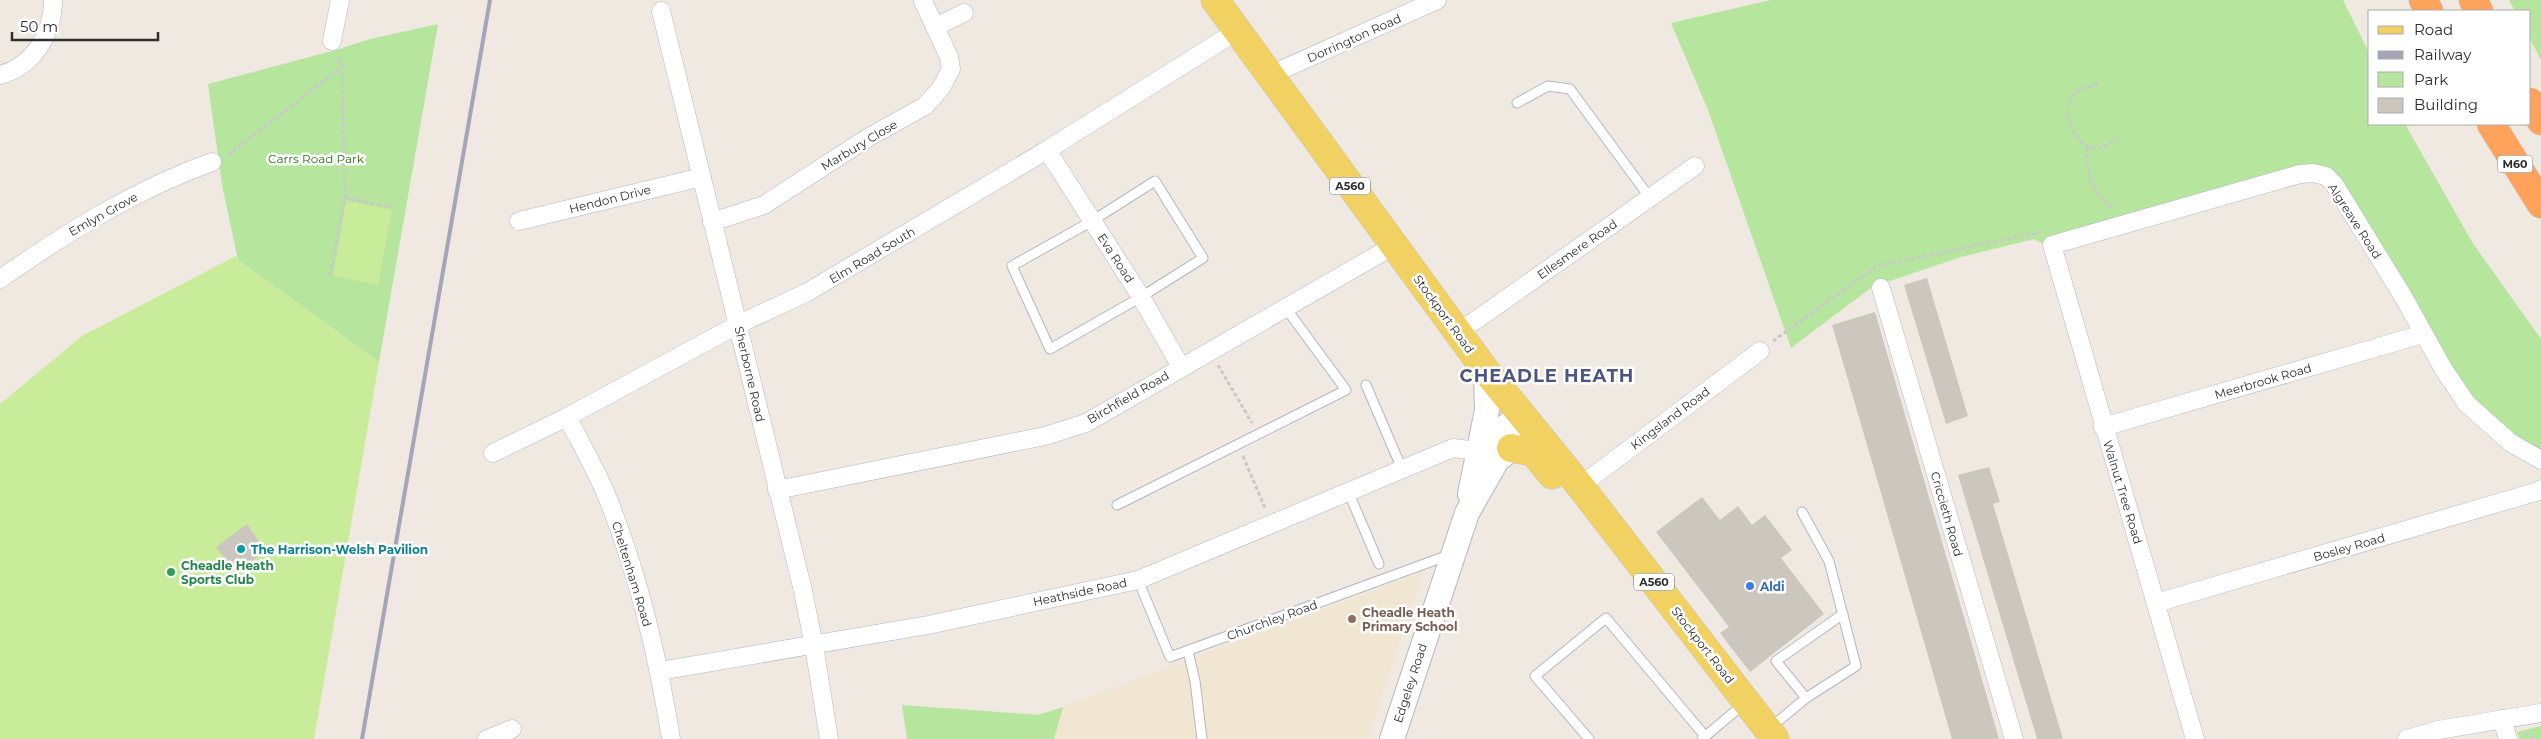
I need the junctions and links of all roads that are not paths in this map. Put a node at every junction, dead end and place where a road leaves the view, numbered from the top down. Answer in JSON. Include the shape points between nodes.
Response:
{"nodes":[{"id":1,"x":53,"y":0,"type":"edge"},
{"id":2,"x":340,"y":0,"type":"edge"},
{"id":3,"x":1215,"y":0,"type":"edge"},
{"id":4,"x":1437,"y":0,"type":"edge"},
{"id":5,"x":923,"y":2,"type":"dead end"},
{"id":6,"x":661,"y":11,"type":"dead end"},
{"id":7,"x":964,"y":13,"type":"dead end"},
{"id":8,"x":935,"y":27,"type":"junction"},
{"id":9,"x":1237,"y":32,"type":"junction"},
{"id":10,"x":332,"y":41,"type":"road end"},
{"id":11,"x":1270,"y":75,"type":"junction"},
{"id":12,"x":0,"y":76,"type":"edge"},
{"id":13,"x":1517,"y":103,"type":"dead end"},
{"id":14,"x":2531,"y":104,"type":"edge"},
{"id":15,"x":2541,"y":121,"type":"edge"},
{"id":16,"x":2492,"y":125,"type":"edge"},
{"id":17,"x":1047,"y":150,"type":"junction"},
{"id":18,"x":212,"y":162,"type":"road end"},
{"id":19,"x":1695,"y":166,"type":"dead end"},
{"id":20,"x":702,"y":177,"type":"junction"},
{"id":21,"x":1650,"y":198,"type":"junction"},
{"id":22,"x":2541,"y":204,"type":"edge"},
{"id":23,"x":1092,"y":221,"type":"junction"},
{"id":24,"x":519,"y":222,"type":"dead end"},
{"id":25,"x":712,"y":222,"type":"junction"},
{"id":26,"x":2052,"y":245,"type":"joint"},
{"id":27,"x":1393,"y":246,"type":"junction"},
{"id":28,"x":0,"y":279,"type":"edge"},
{"id":29,"x":1881,"y":288,"type":"dead end"},
{"id":30,"x":1141,"y":297,"type":"junction"},
{"id":31,"x":1285,"y":307,"type":"junction"},
{"id":32,"x":739,"y":324,"type":"junction"},
{"id":33,"x":1459,"y":332,"type":"junction"},
{"id":34,"x":2423,"y":334,"type":"junction"},
{"id":35,"x":1760,"y":351,"type":"road end"},
{"id":36,"x":1181,"y":366,"type":"junction"},
{"id":37,"x":1486,"y":371,"type":"junction"},
{"id":38,"x":1366,"y":385,"type":"dead end"},
{"id":39,"x":567,"y":417,"type":"junction"},
{"id":40,"x":1527,"y":420,"type":"junction"},
{"id":41,"x":2103,"y":427,"type":"junction"},
{"id":42,"x":1511,"y":448,"type":"junction"},
{"id":43,"x":1479,"y":449,"type":"junction"},
{"id":44,"x":493,"y":453,"type":"dead end"},
{"id":45,"x":2541,"y":460,"type":"edge"},
{"id":46,"x":1402,"y":469,"type":"junction"},
{"id":47,"x":1580,"y":486,"type":"junction"},
{"id":48,"x":2541,"y":489,"type":"edge"},
{"id":49,"x":777,"y":490,"type":"junction"},
{"id":50,"x":1348,"y":491,"type":"junction"},
{"id":51,"x":1117,"y":505,"type":"dead end"},
{"id":52,"x":1802,"y":512,"type":"dead end"},
{"id":53,"x":1467,"y":513,"type":"junction"},
{"id":54,"x":1452,"y":554,"type":"junction"},
{"id":55,"x":1379,"y":564,"type":"dead end"},
{"id":56,"x":1138,"y":580,"type":"junction"},
{"id":57,"x":2156,"y":604,"type":"junction"},
{"id":58,"x":1843,"y":614,"type":"junction"},
{"id":59,"x":814,"y":646,"type":"junction"},
{"id":60,"x":1188,"y":651,"type":"junction"},
{"id":61,"x":660,"y":671,"type":"junction"},
{"id":62,"x":1806,"y":698,"type":"junction"},
{"id":63,"x":1747,"y":701,"type":"junction"},
{"id":64,"x":2541,"y":714,"type":"edge"},
{"id":65,"x":2502,"y":720,"type":"junction"},
{"id":66,"x":512,"y":729,"type":"dead end"},
{"id":67,"x":1771,"y":734,"type":"edge"},
{"id":68,"x":1703,"y":738,"type":"edge"},
{"id":69,"x":487,"y":739,"type":"edge"},
{"id":70,"x":670,"y":739,"type":"edge"},
{"id":71,"x":829,"y":739,"type":"edge"},
{"id":72,"x":1202,"y":739,"type":"edge"},
{"id":73,"x":1392,"y":739,"type":"edge"},
{"id":74,"x":1589,"y":739,"type":"edge"},
{"id":75,"x":2014,"y":739,"type":"edge"},
{"id":76,"x":2195,"y":739,"type":"edge"},
{"id":77,"x":2407,"y":739,"type":"edge"},
{"id":78,"x":2508,"y":739,"type":"edge"}],
"edges":[{"from":1,"to":12,"type":"street","via":[[53,15],[45,39],[30,59]]},
{"from":2,"to":10,"type":"street"},
{"from":3,"to":9,"type":"main road","name":"Stockport Road","number":"A560"},
{"from":4,"to":11,"type":"street","name":"Dorrington Road"},
{"from":5,"to":8,"type":"street","name":"Marbury Close"},
{"from":6,"to":20,"type":"street","name":"Sherborne Road"},
{"from":7,"to":8,"type":"street"},
{"from":8,"to":25,"type":"street","name":"Marbury Close","via":[[949,57],[950,69],[941,88],[925,106],[869,137],[764,205]]},
{"from":9,"to":11,"type":"main road","name":"Stockport Road","number":"A560"},
{"from":9,"to":17,"type":"street","name":"Elm Road South"},
{"from":11,"to":27,"type":"main road","name":"Stockport Road","number":"A560"},
{"from":13,"to":21,"type":"lane","via":[[1548,86],[1570,89]]},
{"from":14,"to":15,"type":"highway"},
{"from":16,"to":22,"type":"highway","number":"M60"},
{"from":17,"to":23,"type":"street","name":"Eva Road"},
{"from":17,"to":32,"type":"street","name":"Elm Road South","via":[[806,294]]},
{"from":18,"to":28,"type":"street","name":"Emlyn Grove","via":[[174,176],[73,229]]},
{"from":19,"to":21,"type":"street","name":"Ellesmere Road"},
{"from":20,"to":24,"type":"street","name":"Hendon Drive"},
{"from":20,"to":25,"type":"street","name":"Sherborne Road"},
{"from":21,"to":33,"type":"street","name":"Ellesmere Road"},
{"from":23,"to":30,"type":"street","name":"Eva Road"},
{"from":23,"to":30,"type":"lane","via":[[1155,181],[1203,258]]},
{"from":23,"to":30,"type":"lane","via":[[1012,266],[1050,349]]},
{"from":25,"to":32,"type":"street","name":"Sherborne Road"},
{"from":26,"to":34,"type":"street","name":"Algreave Road","via":[[2300,174],[2326,176],[2334,184]]},
{"from":26,"to":41,"type":"street","name":"Walnut Tree Road"},
{"from":27,"to":31,"type":"street","name":"Birchfield Road"},
{"from":27,"to":33,"type":"main road","name":"Stockport Road","number":"A560"},
{"from":29,"to":75,"type":"street","name":"Criccieth Road"},
{"from":30,"to":36,"type":"street","name":"Eva Road"},
{"from":31,"to":36,"type":"street","name":"Birchfield Road"},
{"from":31,"to":51,"type":"lane","via":[[1346,390]]},
{"from":32,"to":39,"type":"street","name":"Elm Road South"},
{"from":32,"to":49,"type":"street","name":"Sherborne Road"},
{"from":33,"to":37,"type":"main road","name":"Stockport Road","number":"A560"},
{"from":34,"to":41,"type":"street","name":"Meerbrook Road"},
{"from":34,"to":45,"type":"street","name":"Algreave Road","via":[[2468,404],[2511,443]]},
{"from":35,"to":47,"type":"street","name":"Kingsland Road"},
{"from":36,"to":49,"type":"street","name":"Birchfield Road","via":[[1086,423],[1045,436]]},
{"from":37,"to":40,"type":"main road","name":"Stockport Road","number":"A560"},
{"from":37,"to":43,"type":"main road","name":"Edgeley Road","via":[[1487,410]]},
{"from":38,"to":46,"type":"lane"},
{"from":39,"to":44,"type":"street","name":"Elm Road South"},
{"from":39,"to":61,"type":"street","name":"Cheltenham Road","via":[[608,499],[636,581]]},
{"from":40,"to":42,"type":"main road","name":"Edgeley Road","via":[[1528,437]]},
{"from":40,"to":43,"type":"main road"},
{"from":40,"to":47,"type":"main road","name":"Stockport Road","number":"A560"},
{"from":41,"to":57,"type":"street","name":"Walnut Tree Road"},
{"from":42,"to":47,"type":"main road","via":[[1532,452],[1560,484]]},
{"from":42,"to":53,"type":"main road","name":"Edgeley Road","via":[[1497,460]]},
{"from":43,"to":46,"type":"street","name":"Heathside Road","via":[[1453,448]]},
{"from":43,"to":53,"type":"main road","name":"Edgeley Road"},
{"from":46,"to":50,"type":"street","name":"Heathside Road"},
{"from":47,"to":63,"type":"main road","name":"Stockport Road","number":"A560"},
{"from":48,"to":57,"type":"street","name":"Bosley Road"},
{"from":49,"to":59,"type":"street","name":"Sherborne Road"},
{"from":50,"to":55,"type":"lane"},
{"from":50,"to":56,"type":"street","name":"Heathside Road"},
{"from":52,"to":58,"type":"lane","via":[[1829,561]]},
{"from":53,"to":54,"type":"main road","name":"Edgeley Road"},
{"from":54,"to":60,"type":"lane","name":"Churchley Road"},
{"from":54,"to":73,"type":"main road","name":"Edgeley Road"},
{"from":56,"to":59,"type":"street","name":"Heathside Road"},
{"from":56,"to":60,"type":"lane","name":"Churchley Road","via":[[1170,657]]},
{"from":57,"to":76,"type":"street","name":"Walnut Tree Road"},
{"from":58,"to":62,"type":"lane","via":[[1856,666]]},
{"from":58,"to":62,"type":"lane","via":[[1776,661]]},
{"from":59,"to":61,"type":"street","name":"Heathside Road"},
{"from":59,"to":71,"type":"street","name":"Sherborne Road"},
{"from":60,"to":72,"type":"lane"},
{"from":61,"to":70,"type":"street","name":"Cheltenham Road"},
{"from":62,"to":67,"type":"lane"},
{"from":63,"to":67,"type":"main road","name":"Stockport Road","number":"A560"},
{"from":63,"to":68,"type":"lane"},
{"from":64,"to":65,"type":"street"},
{"from":65,"to":77,"type":"street","via":[[2438,730]]},
{"from":65,"to":78,"type":"street"},
{"from":66,"to":69,"type":"street"},
{"from":68,"to":74,"type":"lane","via":[[1606,618],[1535,676]]}]}
